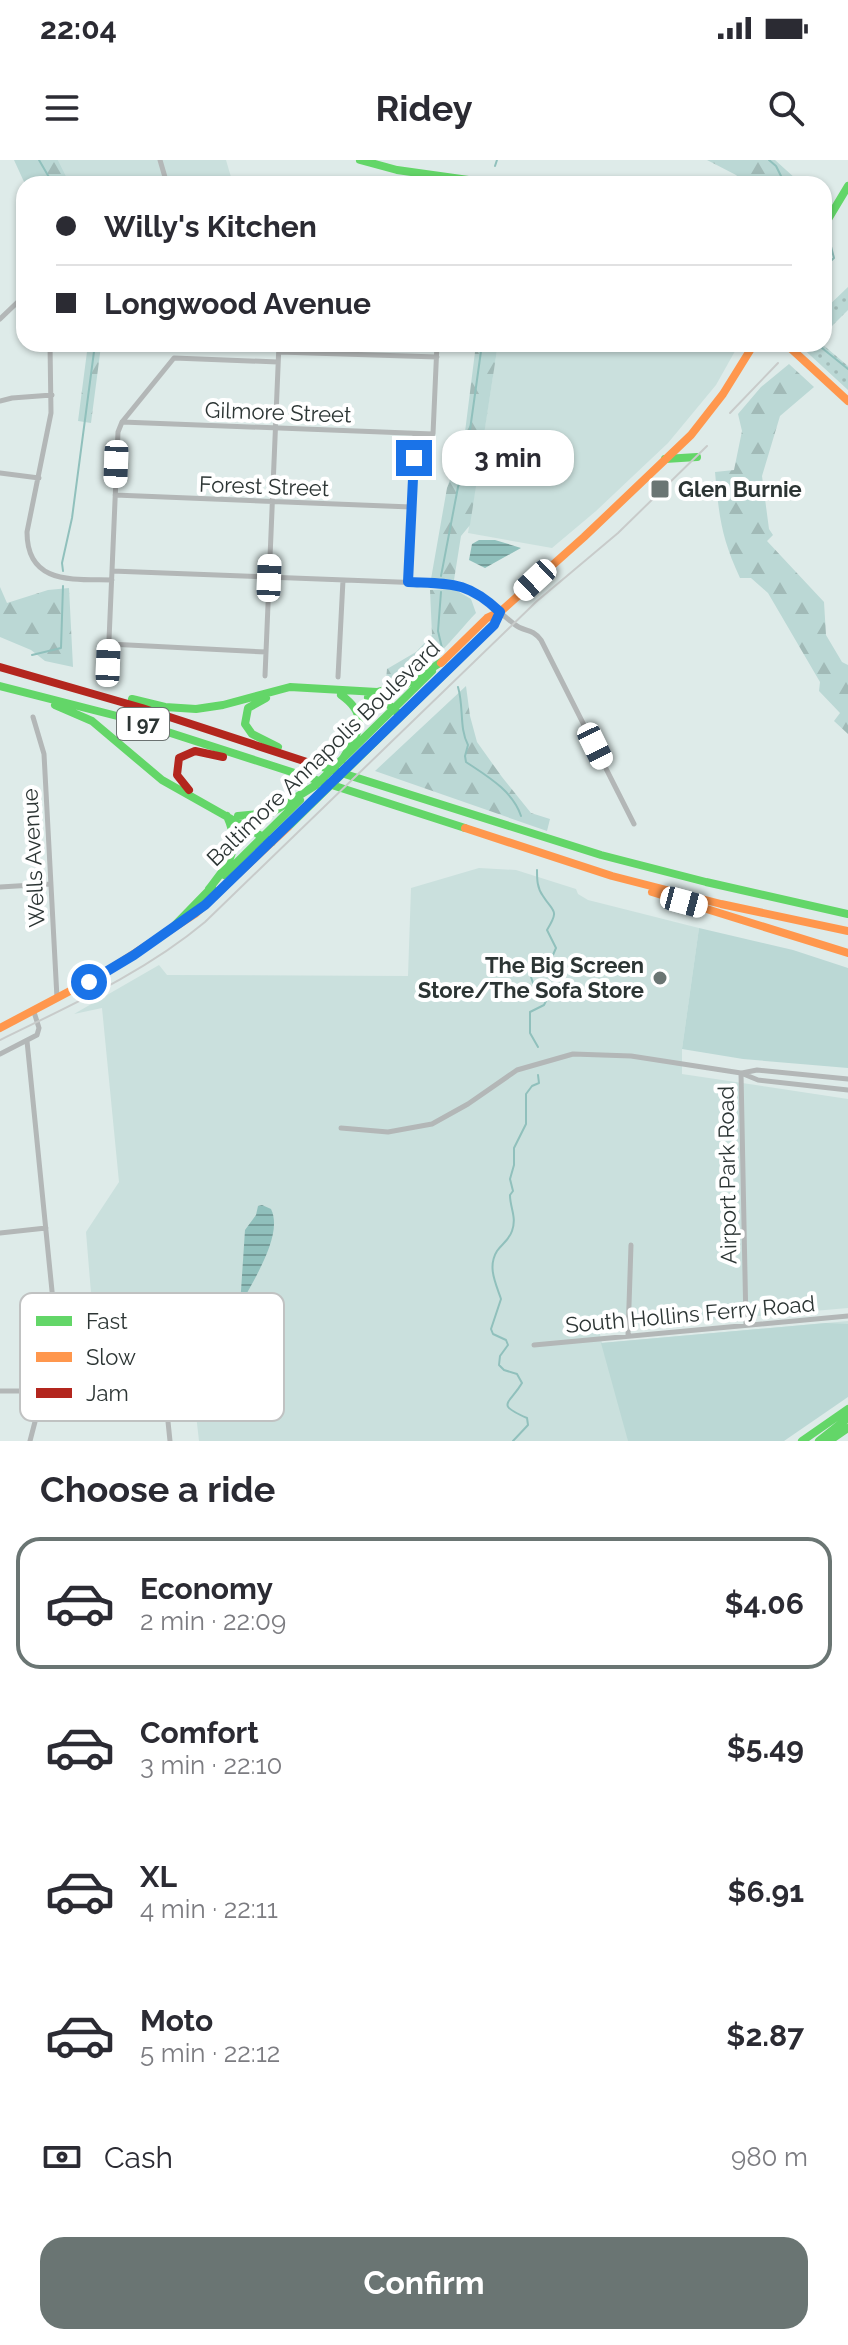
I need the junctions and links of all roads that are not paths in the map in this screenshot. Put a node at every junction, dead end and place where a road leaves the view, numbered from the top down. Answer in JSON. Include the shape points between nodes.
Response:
{"nodes":[{"id":1,"x":360,"y":160,"type":"edge"},
{"id":2,"x":440,"y":176,"type":"edge"},
{"id":3,"x":848,"y":186,"type":"edge"},
{"id":4,"x":832,"y":213,"type":"edge"},
{"id":5,"x":16,"y":304,"type":"edge"},
{"id":6,"x":0,"y":319,"type":"edge"},
{"id":7,"x":50,"y":352,"type":"edge"},
{"id":8,"x":279,"y":352,"type":"joint"},
{"id":9,"x":437,"y":352,"type":"edge"},
{"id":10,"x":749,"y":352,"type":"edge"},
{"id":11,"x":795,"y":352,"type":"edge"},
{"id":12,"x":437,"y":357,"type":"junction"},
{"id":13,"x":278,"y":362,"type":"junction"},
{"id":14,"x":52,"y":395,"type":"junction"},
{"id":15,"x":0,"y":401,"type":"edge"},
{"id":16,"x":848,"y":401,"type":"edge"},
{"id":17,"x":122,"y":422,"type":"junction"},
{"id":18,"x":276,"y":427,"type":"junction"},
{"id":19,"x":415,"y":434,"type":"junction"},
{"id":20,"x":697,"y":457,"type":"dead end"},
{"id":21,"x":665,"y":459,"type":"junction"},
{"id":22,"x":0,"y":473,"type":"edge"},
{"id":23,"x":39,"y":478,"type":"junction"},
{"id":24,"x":115,"y":495,"type":"junction"},
{"id":25,"x":272,"y":502,"type":"junction"},
{"id":26,"x":411,"y":507,"type":"junction"},
{"id":27,"x":112,"y":571,"type":"junction"},
{"id":28,"x":269,"y":578,"type":"junction"},
{"id":29,"x":112,"y":580,"type":"junction"},
{"id":30,"x":343,"y":580,"type":"junction"},
{"id":31,"x":408,"y":582,"type":"junction"},
{"id":32,"x":500,"y":612,"type":"junction"},
{"id":33,"x":109,"y":644,"type":"junction"},
{"id":34,"x":266,"y":652,"type":"junction"},
{"id":35,"x":443,"y":661,"type":"junction"},
{"id":36,"x":108,"y":663,"type":"dead end"},
{"id":37,"x":0,"y":667,"type":"edge"},
{"id":38,"x":265,"y":676,"type":"dead end"},
{"id":39,"x":338,"y":677,"type":"dead end"},
{"id":40,"x":3,"y":687,"type":"edge"},
{"id":41,"x":74,"y":687,"type":"junction"},
{"id":42,"x":377,"y":692,"type":"junction"},
{"id":43,"x":341,"y":695,"type":"junction"},
{"id":44,"x":400,"y":710,"type":"junction"},
{"id":45,"x":33,"y":717,"type":"dead end"},
{"id":46,"x":342,"y":760,"type":"junction"},
{"id":47,"x":310,"y":763,"type":"junction"},
{"id":48,"x":277,"y":768,"type":"junction"},
{"id":49,"x":316,"y":785,"type":"junction"},
{"id":50,"x":227,"y":816,"type":"junction"},
{"id":51,"x":238,"y":816,"type":"junction"},
{"id":52,"x":634,"y":824,"type":"dead end"},
{"id":53,"x":269,"y":838,"type":"junction"},
{"id":54,"x":612,"y":876,"type":"junction"},
{"id":55,"x":50,"y":884,"type":"junction"},
{"id":56,"x":0,"y":887,"type":"edge"},
{"id":57,"x":209,"y":889,"type":"junction"},
{"id":58,"x":848,"y":911,"type":"edge"},
{"id":59,"x":175,"y":925,"type":"junction"},
{"id":60,"x":848,"y":931,"type":"edge"},
{"id":61,"x":848,"y":953,"type":"edge"},
{"id":62,"x":58,"y":999,"type":"junction"},
{"id":63,"x":34,"y":1012,"type":"junction"},
{"id":64,"x":0,"y":1028,"type":"edge"},
{"id":65,"x":27,"y":1041,"type":"junction"},
{"id":66,"x":0,"y":1054,"type":"edge"},
{"id":67,"x":741,"y":1073,"type":"junction"},
{"id":68,"x":848,"y":1079,"type":"edge"},
{"id":69,"x":848,"y":1090,"type":"edge"},
{"id":70,"x":341,"y":1128,"type":"dead end"},
{"id":71,"x":46,"y":1228,"type":"junction"},
{"id":72,"x":0,"y":1233,"type":"edge"},
{"id":73,"x":631,"y":1245,"type":"dead end"},
{"id":74,"x":52,"y":1293,"type":"edge"},
{"id":75,"x":848,"y":1316,"type":"edge"},
{"id":76,"x":746,"y":1325,"type":"junction"},
{"id":77,"x":628,"y":1335,"type":"junction"},
{"id":78,"x":534,"y":1345,"type":"dead end"},
{"id":79,"x":848,"y":1409,"type":"edge"},
{"id":80,"x":848,"y":1418,"type":"edge"},
{"id":81,"x":35,"y":1421,"type":"edge"},
{"id":82,"x":168,"y":1421,"type":"edge"},
{"id":83,"x":848,"y":1428,"type":"edge"},
{"id":84,"x":30,"y":1441,"type":"edge"},
{"id":85,"x":170,"y":1441,"type":"edge"},
{"id":86,"x":802,"y":1441,"type":"edge"},
{"id":87,"x":819,"y":1441,"type":"edge"},
{"id":88,"x":829,"y":1441,"type":"edge"}],
"edges":[{"from":1,"to":2,"type":"main road"},
{"from":3,"to":4,"type":"main road"},
{"from":5,"to":6,"type":"street"},
{"from":7,"to":14,"type":"street"},
{"from":8,"to":12,"type":"street"},
{"from":8,"to":13,"type":"street"},
{"from":9,"to":12,"type":"street"},
{"from":10,"to":21,"type":"main road","name":"Baltimore Annapolis Boulevard","via":[[705,420]]},
{"from":11,"to":16,"type":"main road"},
{"from":12,"to":19,"type":"street","name":"Gilmore Street","via":[[433,434]]},
{"from":13,"to":17,"type":"street","via":[[174,358]]},
{"from":13,"to":18,"type":"street"},
{"from":14,"to":15,"type":"street"},
{"from":14,"to":23,"type":"street"},
{"from":17,"to":18,"type":"street","name":"Gilmore Street"},
{"from":17,"to":24,"type":"street"},
{"from":18,"to":19,"type":"street","name":"Gilmore Street"},
{"from":18,"to":25,"type":"street"},
{"from":19,"to":26,"type":"street"},
{"from":20,"to":21,"type":"main road"},
{"from":21,"to":32,"type":"main road","name":"Baltimore Annapolis Boulevard"},
{"from":22,"to":23,"type":"street"},
{"from":23,"to":29,"type":"street","via":[[27,532],[36,563],[57,577]]},
{"from":24,"to":25,"type":"street","name":"Forest Street"},
{"from":24,"to":27,"type":"street"},
{"from":25,"to":26,"type":"street","name":"Forest Street"},
{"from":25,"to":28,"type":"street"},
{"from":26,"to":31,"type":"street"},
{"from":27,"to":28,"type":"street"},
{"from":27,"to":29,"type":"street"},
{"from":28,"to":30,"type":"street"},
{"from":28,"to":34,"type":"street"},
{"from":29,"to":33,"type":"street"},
{"from":30,"to":31,"type":"street"},
{"from":30,"to":39,"type":"street"},
{"from":31,"to":32,"type":"street","via":[[464,586]]},
{"from":32,"to":35,"type":"main road","name":"Baltimore Annapolis Boulevard"},
{"from":32,"to":44,"type":"main road","name":"Baltimore Annapolis Boulevard","via":[[494,625]]},
{"from":32,"to":52,"type":"street","via":[[519,628],[536,633],[545,646]]},
{"from":33,"to":34,"type":"street"},
{"from":33,"to":36,"type":"street"},
{"from":34,"to":38,"type":"street"},
{"from":35,"to":42,"type":"main road","via":[[407,684]]},
{"from":35,"to":44,"type":"main road","name":"Baltimore Annapolis Boulevard"},
{"from":37,"to":41,"type":"main road","number":"I 97"},
{"from":40,"to":48,"type":"main road","number":"I 97","via":[[102,711]]},
{"from":40,"to":50,"type":"main road","via":[[85,717],[162,780]]},
{"from":41,"to":42,"type":"main road","via":[[188,709],[290,687]]},
{"from":41,"to":47,"type":"main road","number":"I 97"},
{"from":42,"to":44,"type":"main road"},
{"from":43,"to":44,"type":"main road","via":[[375,698]]},
{"from":43,"to":46,"type":"main road","via":[[355,705],[360,722]]},
{"from":43,"to":47,"type":"main road","via":[[281,694],[256,702],[246,712],[245,726],[253,737]]},
{"from":44,"to":46,"type":"main road","name":"Baltimore Annapolis Boulevard"},
{"from":44,"to":53,"type":"main road","name":"Baltimore Annapolis Boulevard"},
{"from":45,"to":55,"type":"street","name":"Wells Avenue","via":[[44,754]]},
{"from":46,"to":49,"type":"main road","name":"Baltimore Annapolis Boulevard"},
{"from":47,"to":58,"type":"main road","number":"I 97","via":[[605,856],[768,897]]},
{"from":48,"to":51,"type":"main road","via":[[196,751],[180,757],[175,770],[179,783]]},
{"from":48,"to":54,"type":"main road","number":"I 97"},
{"from":49,"to":51,"type":"main road","via":[[271,814]]},
{"from":49,"to":53,"type":"main road","name":"Baltimore Annapolis Boulevard"},
{"from":50,"to":53,"type":"main road"},
{"from":50,"to":57,"type":"main road","via":[[235,832],[235,849]]},
{"from":51,"to":53,"type":"main road"},
{"from":53,"to":57,"type":"main road","name":"Baltimore Annapolis Boulevard"},
{"from":53,"to":59,"type":"main road","name":"Baltimore Annapolis Boulevard","via":[[205,905]]},
{"from":54,"to":60,"type":"main road","number":"I 97"},
{"from":54,"to":61,"type":"main road"},
{"from":55,"to":56,"type":"street"},
{"from":55,"to":62,"type":"street","name":"Wells Avenue"},
{"from":57,"to":59,"type":"main road","name":"Baltimore Annapolis Boulevard"},
{"from":59,"to":62,"type":"main road","name":"Baltimore Annapolis Boulevard"},
{"from":62,"to":63,"type":"main road","name":"Baltimore Annapolis Boulevard"},
{"from":63,"to":64,"type":"main road","name":"Baltimore Annapolis Boulevard"},
{"from":63,"to":65,"type":"street","via":[[39,1029]]},
{"from":65,"to":66,"type":"street"},
{"from":65,"to":71,"type":"street"},
{"from":67,"to":68,"type":"street"},
{"from":67,"to":69,"type":"street","via":[[758,1080]]},
{"from":67,"to":70,"type":"street","via":[[631,1056],[573,1054],[517,1070],[432,1124],[388,1132]]},
{"from":67,"to":76,"type":"street","name":"Airport Park Road"},
{"from":71,"to":72,"type":"street"},
{"from":71,"to":74,"type":"street"},
{"from":73,"to":77,"type":"street"},
{"from":75,"to":76,"type":"street","name":"South Hollins Ferry Road"},
{"from":76,"to":77,"type":"street","name":"South Hollins Ferry Road"},
{"from":77,"to":78,"type":"street","name":"South Hollins Ferry Road"},
{"from":79,"to":86,"type":"main road"},
{"from":80,"to":87,"type":"main road"},
{"from":81,"to":84,"type":"street"},
{"from":82,"to":85,"type":"street"},
{"from":83,"to":88,"type":"main road"}]}
